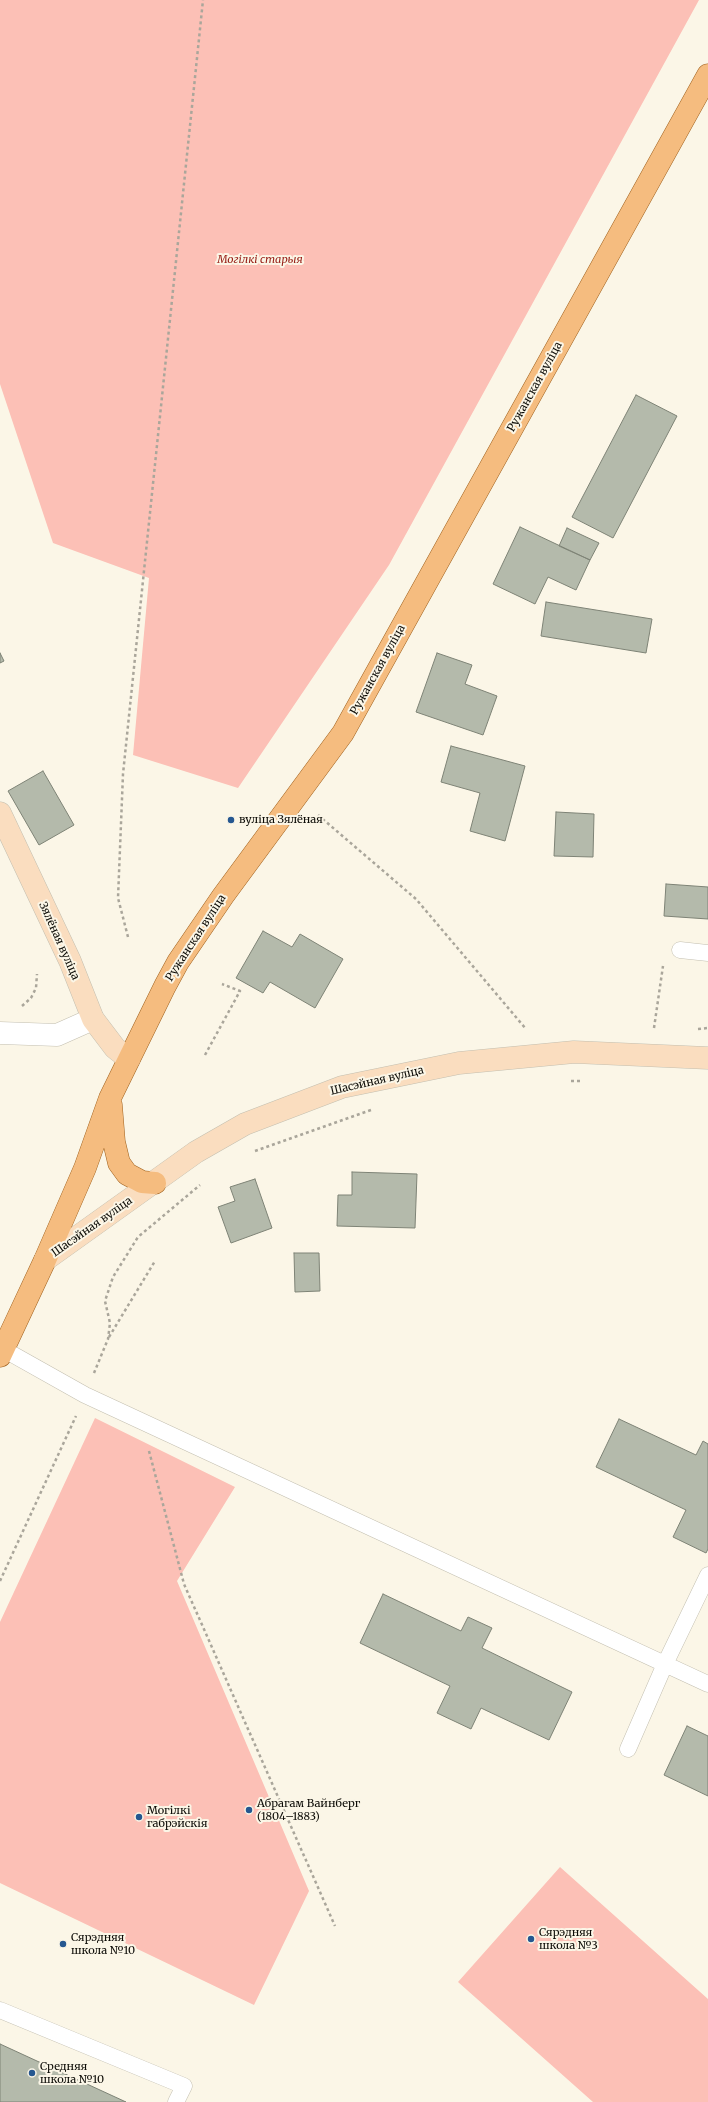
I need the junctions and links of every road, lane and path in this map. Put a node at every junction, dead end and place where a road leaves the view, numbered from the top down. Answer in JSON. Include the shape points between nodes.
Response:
{"nodes":[{"id":1,"x":204,"y":0,"type":"edge"},
{"id":2,"x":708,"y":75,"type":"edge"},
{"id":3,"x":0,"y":813,"type":"edge"},
{"id":4,"x":318,"y":815,"type":"dead end"},
{"id":5,"x":128,"y":938,"type":"dead end"},
{"id":6,"x":680,"y":950,"type":"dead end"},
{"id":7,"x":708,"y":953,"type":"edge"},
{"id":8,"x":663,"y":963,"type":"dead end"},
{"id":9,"x":37,"y":974,"type":"dead end"},
{"id":10,"x":222,"y":984,"type":"dead end"},
{"id":11,"x":19,"y":1009,"type":"dead end"},
{"id":12,"x":93,"y":1019,"type":"junction"},
{"id":13,"x":708,"y":1028,"type":"edge"},
{"id":14,"x":692,"y":1029,"type":"dead end"},
{"id":15,"x":527,"y":1030,"type":"dead end"},
{"id":16,"x":0,"y":1033,"type":"edge"},
{"id":17,"x":654,"y":1033,"type":"dead end"},
{"id":18,"x":206,"y":1055,"type":"dead end"},
{"id":19,"x":708,"y":1058,"type":"edge"},
{"id":20,"x":129,"y":1059,"type":"junction"},
{"id":21,"x":570,"y":1081,"type":"dead end"},
{"id":22,"x":586,"y":1082,"type":"dead end"},
{"id":23,"x":110,"y":1098,"type":"junction"},
{"id":24,"x":373,"y":1110,"type":"dead end"},
{"id":25,"x":249,"y":1153,"type":"dead end"},
{"id":26,"x":205,"y":1181,"type":"dead end"},
{"id":27,"x":155,"y":1183,"type":"junction"},
{"id":28,"x":45,"y":1260,"type":"junction"},
{"id":29,"x":155,"y":1261,"type":"dead end"},
{"id":30,"x":108,"y":1339,"type":"junction"},
{"id":31,"x":1,"y":1353,"type":"edge"},
{"id":32,"x":85,"y":1395,"type":"junction"},
{"id":33,"x":142,"y":1421,"type":"junction"},
{"id":34,"x":708,"y":1575,"type":"edge"},
{"id":35,"x":0,"y":1581,"type":"edge"},
{"id":36,"x":665,"y":1664,"type":"junction"},
{"id":37,"x":708,"y":1684,"type":"edge"},
{"id":38,"x":628,"y":1749,"type":"dead end"},
{"id":39,"x":335,"y":1926,"type":"dead end"},
{"id":40,"x":0,"y":2010,"type":"edge"},
{"id":41,"x":176,"y":2102,"type":"edge"}],
"edges":[{"from":1,"to":5,"type":"path","via":[[123,774],[118,898]]},
{"from":2,"to":20,"type":"main road","name":"Ружанская вуліца","via":[[343,733],[223,896],[178,962]]},
{"from":3,"to":12,"type":"main road","name":"Зялёная вуліца","via":[[70,961]]},
{"from":4,"to":15,"type":"path","via":[[416,899]]},
{"from":6,"to":7,"type":"lane"},
{"from":8,"to":17,"type":"path"},
{"from":9,"to":11,"type":"path","via":[[33,993]]},
{"from":10,"to":18,"type":"path","via":[[240,991]]},
{"from":12,"to":16,"type":"street","via":[[57,1035]]},
{"from":12,"to":20,"type":"main road","name":"Зялёная вуліца","via":[[115,1048]]},
{"from":13,"to":14,"type":"path"},
{"from":19,"to":27,"type":"main road","name":"Шасэйная вуліца","via":[[574,1052],[459,1063],[342,1087],[245,1124],[196,1152]]},
{"from":20,"to":23,"type":"main road","name":"Ружанская вуліца"},
{"from":21,"to":22,"type":"path"},
{"from":23,"to":27,"type":"main road","via":[[114,1142],[119,1163],[127,1174],[142,1182]]},
{"from":23,"to":28,"type":"main road","name":"Ружанская вуліца","via":[[85,1168]]},
{"from":24,"to":25,"type":"path"},
{"from":26,"to":30,"type":"path","via":[[138,1236],[113,1277],[105,1301],[110,1323]]},
{"from":27,"to":28,"type":"main road","name":"Шасэйная вуліца"},
{"from":28,"to":31,"type":"main road","name":"Ружанская вуліца"},
{"from":29,"to":30,"type":"path"},
{"from":30,"to":32,"type":"path"},
{"from":31,"to":32,"type":"lane"},
{"from":32,"to":33,"type":"lane"},
{"from":32,"to":35,"type":"path"},
{"from":33,"to":36,"type":"lane"},
{"from":33,"to":39,"type":"path","via":[[184,1584]]},
{"from":34,"to":36,"type":"lane"},
{"from":36,"to":37,"type":"lane"},
{"from":36,"to":38,"type":"lane"},
{"from":40,"to":41,"type":"lane","via":[[184,2086]]}]}
